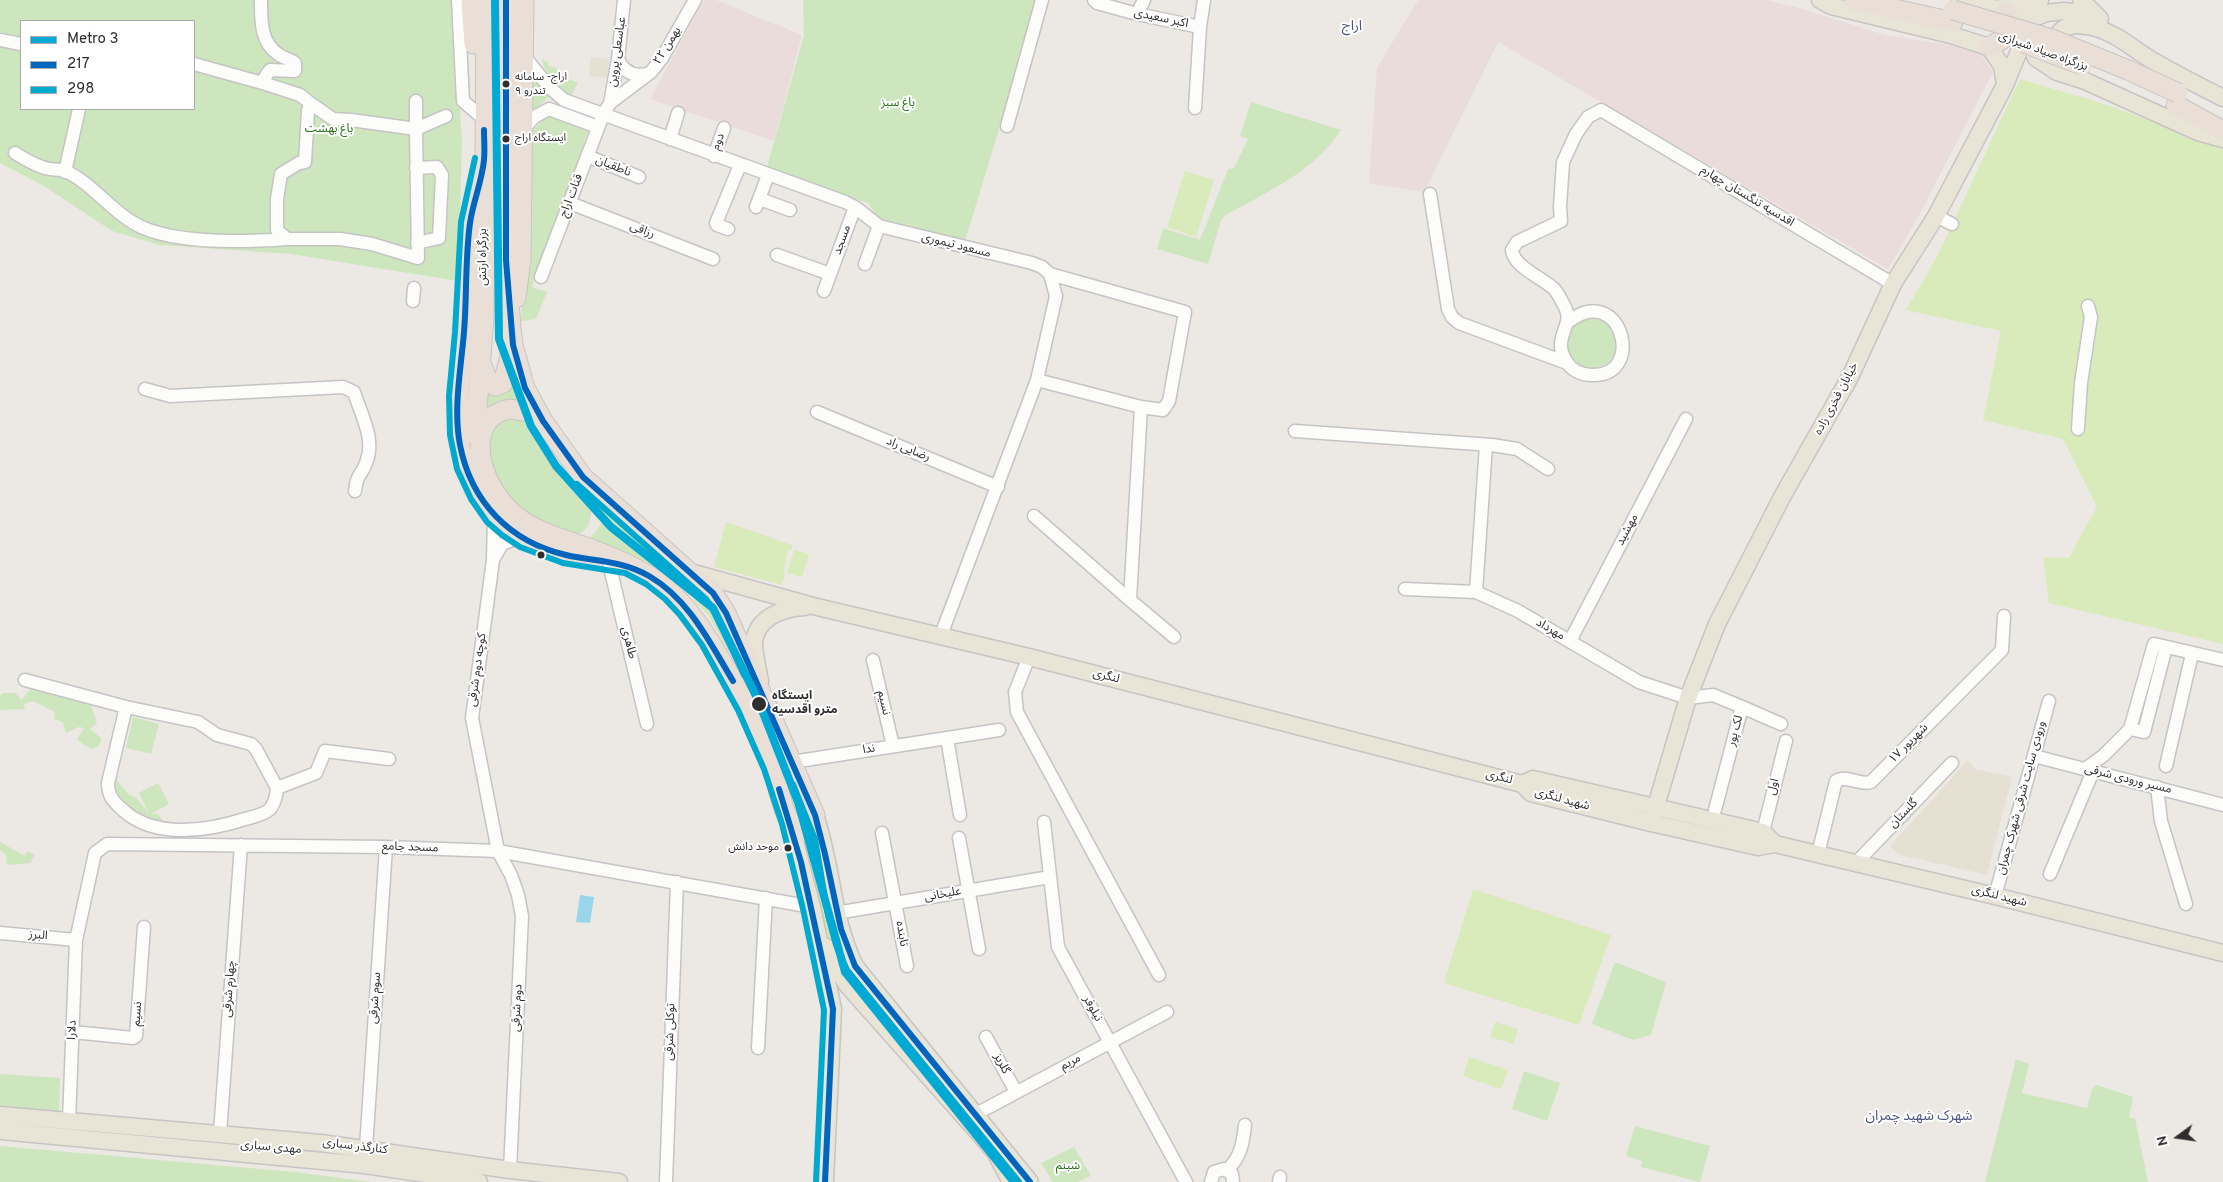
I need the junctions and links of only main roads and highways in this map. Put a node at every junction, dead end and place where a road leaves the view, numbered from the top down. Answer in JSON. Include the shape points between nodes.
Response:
{"nodes":[{"id":1,"x":471,"y":0,"type":"edge"},
{"id":2,"x":486,"y":0,"type":"edge"},
{"id":3,"x":506,"y":0,"type":"edge"},
{"id":4,"x":524,"y":0,"type":"edge"},
{"id":5,"x":1820,"y":0,"type":"edge"},
{"id":6,"x":1854,"y":0,"type":"edge"},
{"id":7,"x":1905,"y":0,"type":"edge"},
{"id":8,"x":2027,"y":0,"type":"edge"},
{"id":9,"x":2040,"y":0,"type":"edge"},
{"id":10,"x":2082,"y":0,"type":"edge"},
{"id":11,"x":2001,"y":10,"type":"junction"},
{"id":12,"x":1956,"y":11,"type":"edge"},
{"id":13,"x":2034,"y":18,"type":"junction"},
{"id":14,"x":507,"y":28,"type":"junction"},
{"id":15,"x":2107,"y":28,"type":"junction"},
{"id":16,"x":2026,"y":35,"type":"junction"},
{"id":17,"x":1990,"y":47,"type":"junction"},
{"id":18,"x":524,"y":56,"type":"junction"},
{"id":19,"x":2085,"y":81,"type":"junction"},
{"id":20,"x":2005,"y":85,"type":"junction"},
{"id":21,"x":2223,"y":98,"type":"edge"},
{"id":22,"x":2177,"y":99,"type":"junction"},
{"id":23,"x":2223,"y":116,"type":"edge"},
{"id":24,"x":484,"y":120,"type":"junction"},
{"id":25,"x":2223,"y":131,"type":"edge"},
{"id":26,"x":2223,"y":139,"type":"edge"},
{"id":27,"x":484,"y":160,"type":"junction"},
{"id":28,"x":512,"y":337,"type":"junction"},
{"id":29,"x":480,"y":362,"type":"junction"},
{"id":30,"x":543,"y":421,"type":"junction"},
{"id":31,"x":480,"y":454,"type":"junction"},
{"id":32,"x":628,"y":565,"type":"junction"},
{"id":33,"x":690,"y":572,"type":"junction"},
{"id":34,"x":813,"y":606,"type":"junction"},
{"id":35,"x":762,"y":691,"type":"junction"},
{"id":36,"x":1667,"y":770,"type":"junction"},
{"id":37,"x":1522,"y":784,"type":"junction"},
{"id":38,"x":1634,"y":802,"type":"junction"},
{"id":39,"x":1656,"y":807,"type":"junction"},
{"id":40,"x":815,"y":815,"type":"junction"},
{"id":41,"x":790,"y":822,"type":"junction"},
{"id":42,"x":1651,"y":823,"type":"junction"},
{"id":43,"x":1775,"y":844,"type":"junction"},
{"id":44,"x":826,"y":850,"type":"junction"},
{"id":45,"x":801,"y":862,"type":"junction"},
{"id":46,"x":815,"y":924,"type":"junction"},
{"id":47,"x":2223,"y":953,"type":"edge"},
{"id":48,"x":0,"y":1115,"type":"edge"},
{"id":49,"x":0,"y":1123,"type":"edge"},
{"id":50,"x":0,"y":1131,"type":"edge"},
{"id":51,"x":0,"y":1142,"type":"edge"},
{"id":52,"x":417,"y":1182,"type":"edge"},
{"id":53,"x":480,"y":1182,"type":"edge"},
{"id":54,"x":540,"y":1182,"type":"edge"},
{"id":55,"x":619,"y":1182,"type":"edge"},
{"id":56,"x":825,"y":1182,"type":"edge"},
{"id":57,"x":1010,"y":1182,"type":"edge"},
{"id":58,"x":1030,"y":1182,"type":"edge"}],
"edges":[{"from":1,"to":24,"type":"highway"},
{"from":2,"to":24,"type":"highway","name":"بزرگراه ارتش"},
{"from":3,"to":14,"type":"highway","name":"بزرگراه ارتش"},
{"from":4,"to":14,"type":"highway"},
{"from":4,"to":18,"type":"highway"},
{"from":5,"to":17,"type":"main road","via":[[1831,6]]},
{"from":6,"to":12,"type":"highway","name":"بزرگراه صیاد شیرازی"},
{"from":7,"to":12,"type":"highway","name":"بزرگراه صیاد شیرازی"},
{"from":8,"to":11,"type":"main road"},
{"from":9,"to":13,"type":"main road","name":"خیابان فخری زاده"},
{"from":10,"to":15,"type":"main road"},
{"from":11,"to":12,"type":"main road"},
{"from":11,"to":13,"type":"main road"},
{"from":11,"to":17,"type":"highway","via":[[2012,25],[2011,30]]},
{"from":12,"to":22,"type":"highway","name":"بزرگراه صیاد شیرازی","bridge":true,"via":[[2038,48]]},
{"from":13,"to":15,"type":"main road","via":[[2046,13],[2075,12]]},
{"from":13,"to":16,"type":"main road","name":"خیابان فخری زاده"},
{"from":14,"to":18,"type":"highway"},
{"from":14,"to":28,"type":"highway","name":"بزرگراه ارتش","via":[[506,260]]},
{"from":15,"to":19,"type":"main road","via":[[2080,24],[2067,26],[2058,33],[2055,45],[2058,56]]},
{"from":15,"to":21,"type":"main road","via":[[2153,61]]},
{"from":16,"to":19,"type":"main road","via":[[2036,58],[2044,65]]},
{"from":16,"to":20,"type":"main road","name":"خیابان فخری زاده"},
{"from":17,"to":20,"type":"main road","via":[[2002,66]]},
{"from":18,"to":28,"type":"highway","via":[[521,259]]},
{"from":19,"to":26,"type":"main road","via":[[2198,132]]},
{"from":20,"to":36,"type":"main road","name":"خیابان فخری زاده","via":[[1936,216],[1893,284],[1850,377],[1736,585],[1688,698]]},
{"from":22,"to":23,"type":"highway","name":"بزرگراه صیاد شیرازی"},
{"from":22,"to":25,"type":"highway","name":"بزرگراه صیاد شیرازی"},
{"from":24,"to":27,"type":"highway","name":"بزرگراه ارتش"},
{"from":27,"to":29,"type":"highway","name":"بزرگراه ارتش","via":[[484,318]]},
{"from":27,"to":32,"type":"highway","via":[[470,223],[458,397],[459,434],[465,466],[494,516],[520,537],[565,555]]},
{"from":28,"to":29,"type":"highway","via":[[508,372],[503,382],[495,386],[488,381]]},
{"from":28,"to":30,"type":"highway","name":"بزرگراه ارتش","via":[[525,388]]},
{"from":29,"to":31,"type":"highway","name":"بزرگراه ارتش","via":[[476,422]]},
{"from":30,"to":31,"type":"highway","via":[[520,410],[501,411],[483,429]]},
{"from":30,"to":33,"type":"highway","name":"بزرگراه ارتش","via":[[583,477]]},
{"from":31,"to":32,"type":"highway","via":[[495,494],[511,512],[538,531]]},
{"from":32,"to":41,"type":"highway","via":[[671,592],[709,640],[746,706],[772,766]]},
{"from":33,"to":34,"type":"main road","name":"لنگری"},
{"from":33,"to":35,"type":"highway","via":[[713,593],[726,613]]},
{"from":34,"to":35,"type":"main road","via":[[785,610],[759,626],[754,645]]},
{"from":34,"to":37,"type":"main road","name":"لنگری","via":[[1030,657]]},
{"from":35,"to":40,"type":"highway"},
{"from":36,"to":38,"type":"main road","via":[[1650,794]]},
{"from":36,"to":39,"type":"main road","name":"خیابان فخری زاده"},
{"from":37,"to":38,"type":"main road","name":"شهید لنگری","via":[[1533,779]]},
{"from":37,"to":42,"type":"main road","name":"شهید لنگری","via":[[1531,793]]},
{"from":38,"to":39,"type":"main road","name":"شهید لنگری"},
{"from":39,"to":42,"type":"main road","name":"خیابان فخری زاده"},
{"from":39,"to":43,"type":"main road","name":"شهید لنگری","via":[[1762,832]]},
{"from":40,"to":41,"type":"highway","via":[[813,826],[807,832],[795,828]]},
{"from":40,"to":44,"type":"main road"},
{"from":41,"to":45,"type":"main road"},
{"from":42,"to":43,"type":"main road","name":"شهید لنگری","via":[[1758,847]]},
{"from":43,"to":47,"type":"main road","name":"شهید لنگری"},
{"from":44,"to":45,"type":"main road","via":[[818,844],[807,846]]},
{"from":44,"to":58,"type":"main road","via":[[836,913],[849,953],[863,977]]},
{"from":45,"to":46,"type":"main road"},
{"from":46,"to":56,"type":"main road","via":[[833,1009]]},
{"from":46,"to":57,"type":"main road","via":[[847,985],[995,1152]]},
{"from":48,"to":55,"type":"main road","name":"کنارگذر سباری","via":[[220,1132]]},
{"from":49,"to":54,"type":"main road","name":"مهدی سباری","via":[[366,1157]]},
{"from":50,"to":53,"type":"main road","name":"مهدی سباری","via":[[365,1165]]},
{"from":51,"to":52,"type":"main road","name":"کنارگذر سباری","via":[[364,1174]]}]}
